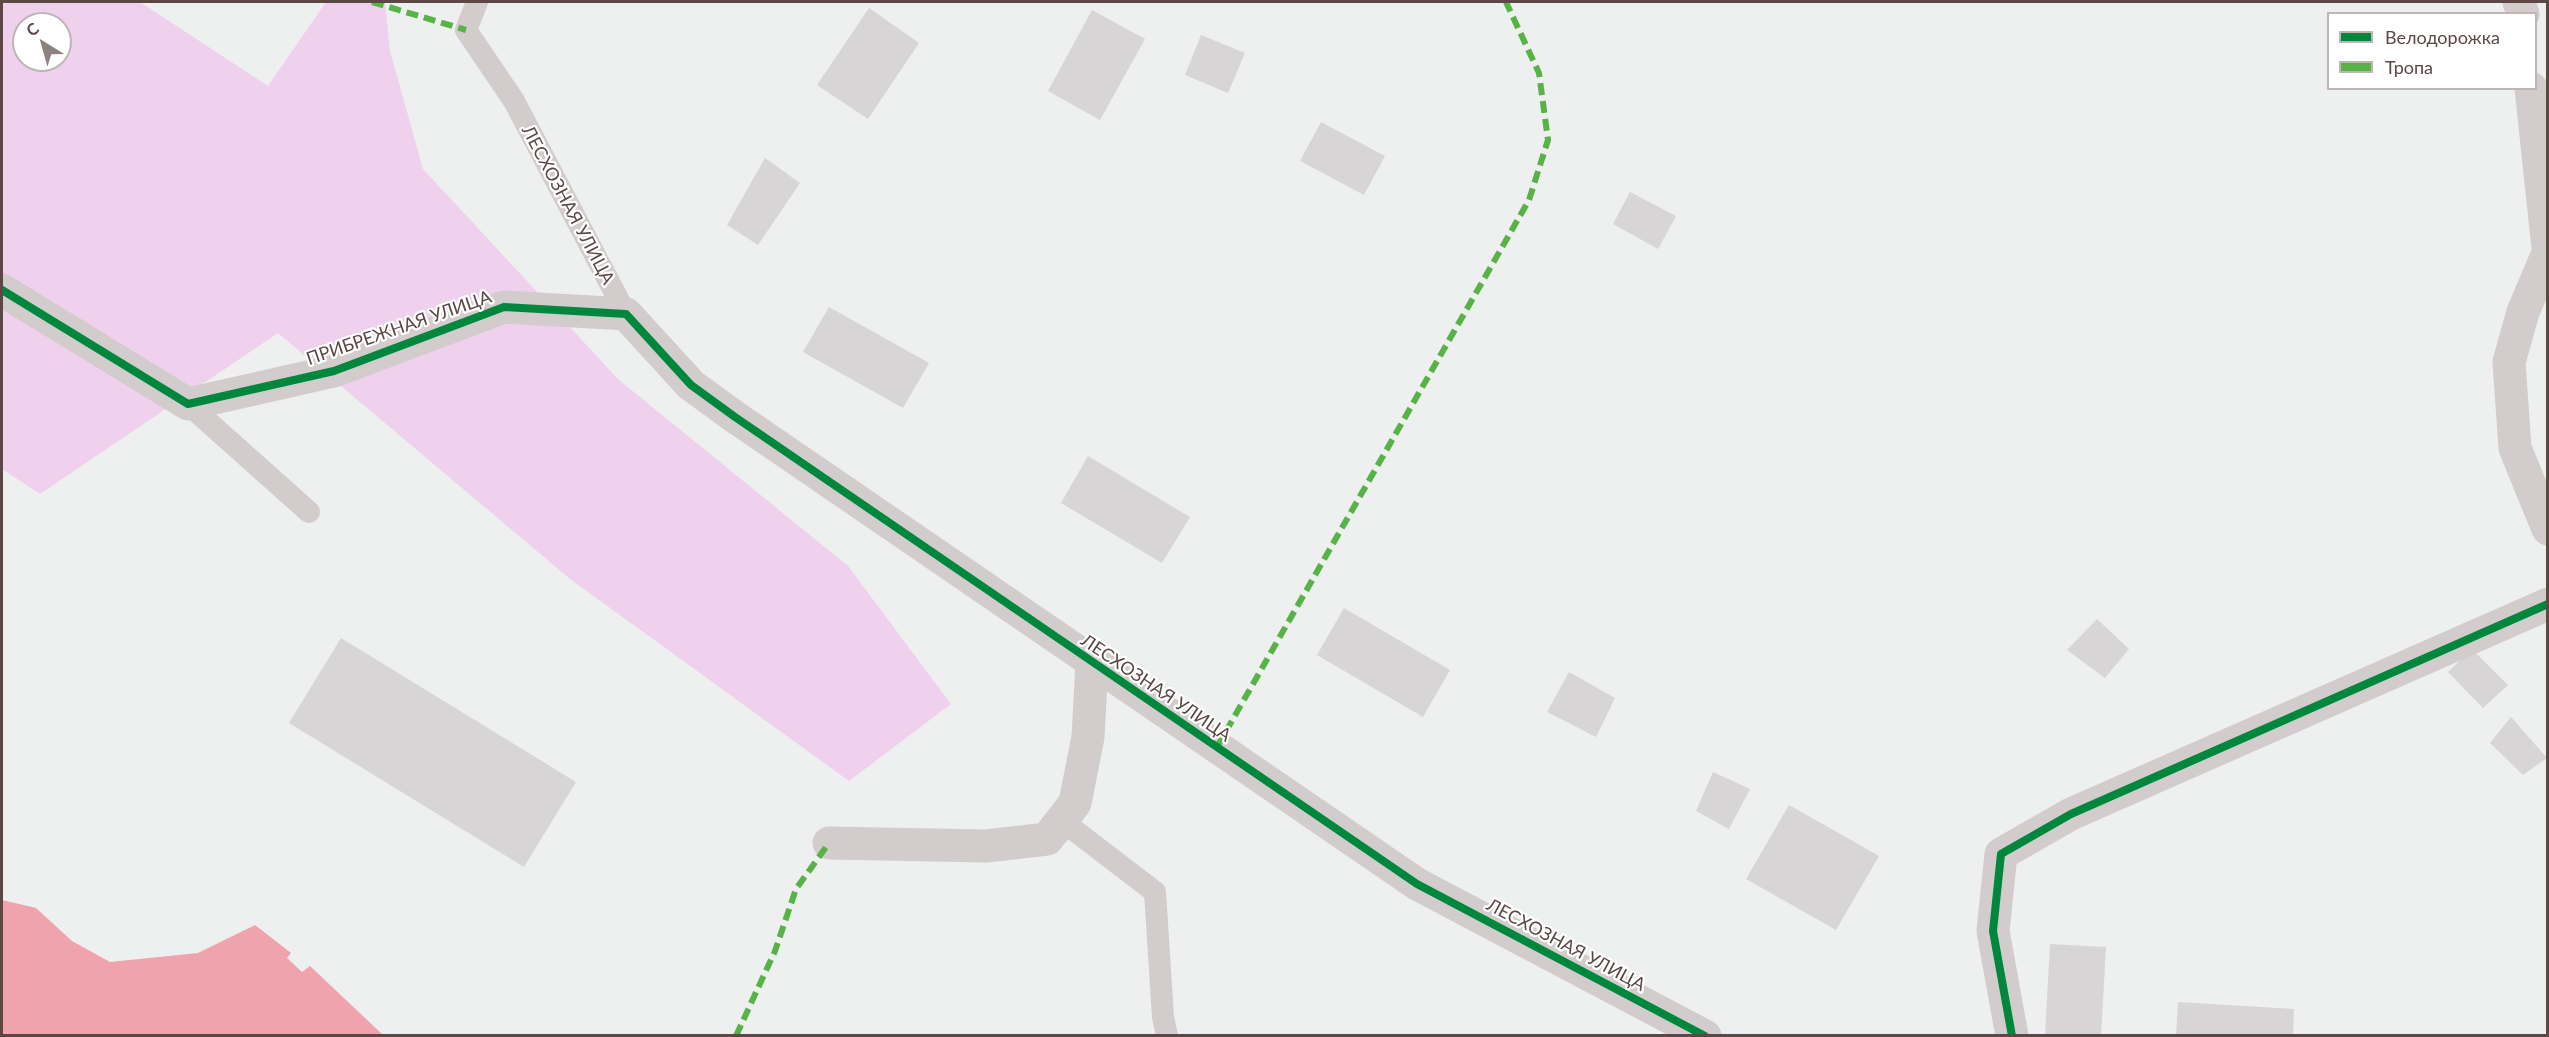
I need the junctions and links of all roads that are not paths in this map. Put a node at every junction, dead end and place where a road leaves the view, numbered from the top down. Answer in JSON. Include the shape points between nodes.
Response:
{"nodes":[{"id":1,"x":477,"y":2,"type":"edge"},
{"id":2,"x":2531,"y":90,"type":"edge"},
{"id":3,"x":2547,"y":248,"type":"edge"},
{"id":4,"x":2547,"y":253,"type":"edge"},
{"id":5,"x":2,"y":290,"type":"edge"},
{"id":6,"x":626,"y":314,"type":"junction"},
{"id":7,"x":188,"y":404,"type":"junction"},
{"id":8,"x":309,"y":512,"type":"dead end"},
{"id":9,"x":2547,"y":529,"type":"edge"},
{"id":10,"x":2547,"y":604,"type":"edge"},
{"id":11,"x":1092,"y":663,"type":"junction"},
{"id":12,"x":1061,"y":820,"type":"junction"},
{"id":13,"x":829,"y":843,"type":"dead end"},
{"id":14,"x":1167,"y":1035,"type":"edge"},
{"id":15,"x":1705,"y":1035,"type":"edge"},
{"id":16,"x":2012,"y":1035,"type":"edge"}],
"edges":[{"from":1,"to":6,"type":"lane","name":"ЛЕСХОЗНАЯ УЛИЦА","via":[[466,30],[514,101]]},
{"from":2,"to":3,"type":"street"},
{"from":4,"to":9,"type":"street","via":[[2523,312],[2509,362],[2515,448]]},
{"from":5,"to":7,"type":"street"},
{"from":6,"to":7,"type":"street","name":"ПРИБРЕЖНАЯ УЛИЦА","via":[[504,308],[334,371]]},
{"from":6,"to":11,"type":"street","name":"ЛЕСХОЗНАЯ УЛИЦА","via":[[692,385]]},
{"from":7,"to":8,"type":"lane"},
{"from":10,"to":16,"type":"street","via":[[2070,814],[2001,854],[1993,931]]},
{"from":11,"to":12,"type":"street","via":[[1088,736],[1076,803]]},
{"from":11,"to":15,"type":"street","name":"ЛЕСХОЗНАЯ УЛИЦА","via":[[1417,884]]},
{"from":12,"to":13,"type":"street","via":[[1047,839],[986,846]]},
{"from":12,"to":14,"type":"lane","via":[[1155,892]]}]}
